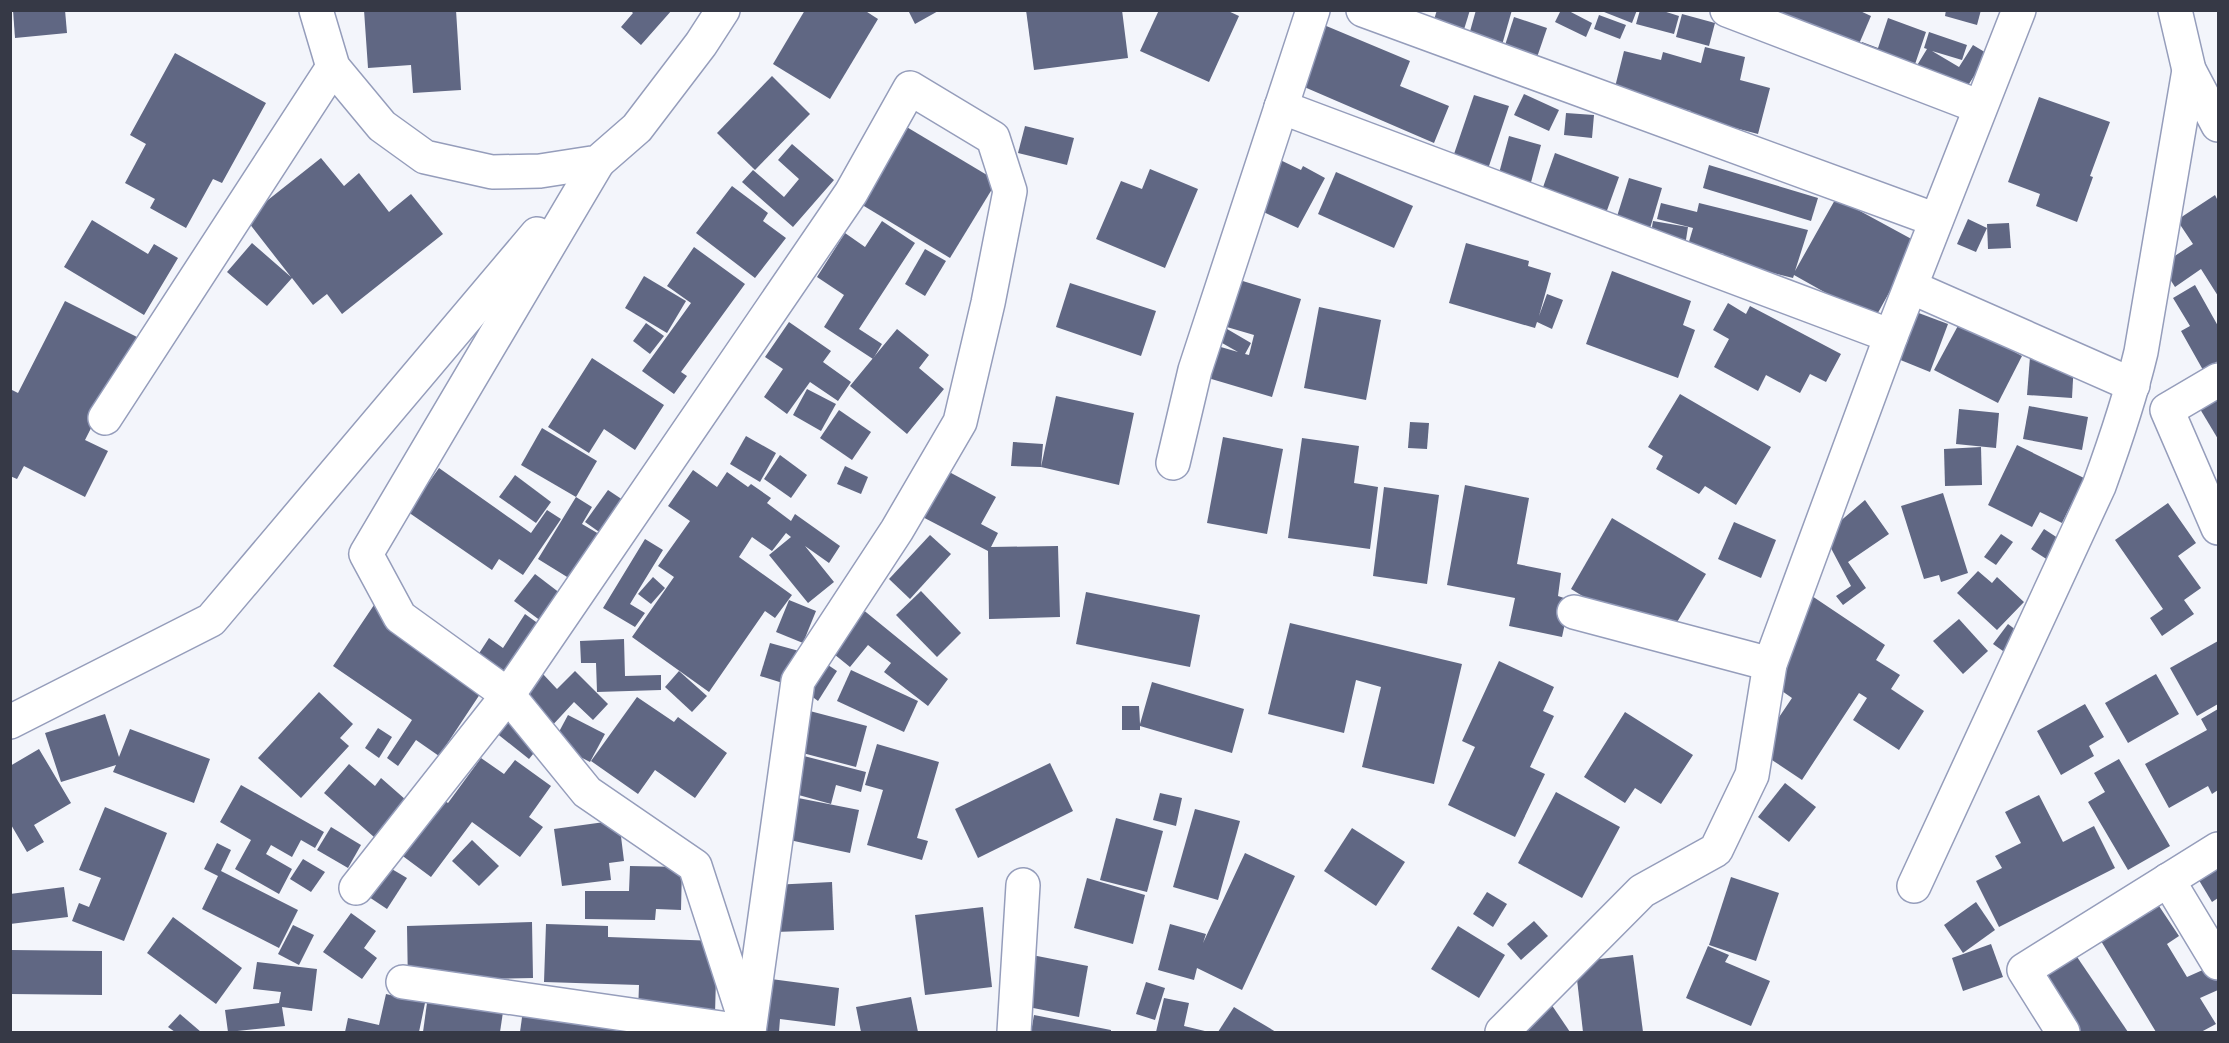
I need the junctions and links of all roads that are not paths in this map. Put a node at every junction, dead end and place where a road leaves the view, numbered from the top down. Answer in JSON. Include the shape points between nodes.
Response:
{"nodes":[{"id":1,"x":316,"y":10,"type":"edge"},
{"id":2,"x":723,"y":10,"type":"edge"},
{"id":3,"x":1313,"y":10,"type":"edge"},
{"id":4,"x":1363,"y":10,"type":"edge"},
{"id":5,"x":1727,"y":10,"type":"edge"},
{"id":6,"x":2019,"y":10,"type":"edge"},
{"id":7,"x":2175,"y":10,"type":"edge"},
{"id":8,"x":333,"y":67,"type":"junction"},
{"id":9,"x":2188,"y":70,"type":"junction"},
{"id":10,"x":1281,"y":107,"type":"junction"},
{"id":11,"x":1980,"y":107,"type":"junction"},
{"id":12,"x":2218,"y":125,"type":"edge"},
{"id":13,"x":598,"y":162,"type":"junction"},
{"id":14,"x":1936,"y":220,"type":"junction"},
{"id":15,"x":1911,"y":286,"type":"junction"},
{"id":16,"x":1891,"y":336,"type":"junction"},
{"id":17,"x":2218,"y":380,"type":"edge"},
{"id":18,"x":2133,"y":385,"type":"junction"},
{"id":19,"x":105,"y":418,"type":"dead end"},
{"id":20,"x":1173,"y":463,"type":"dead end"},
{"id":21,"x":2218,"y":528,"type":"edge"},
{"id":22,"x":1574,"y":612,"type":"dead end"},
{"id":23,"x":1770,"y":664,"type":"junction"},
{"id":24,"x":508,"y":695,"type":"junction"},
{"id":25,"x":11,"y":721,"type":"edge"},
{"id":26,"x":2218,"y":849,"type":"edge"},
{"id":27,"x":2168,"y":880,"type":"junction"},
{"id":28,"x":1023,"y":885,"type":"dead end"},
{"id":29,"x":1914,"y":886,"type":"dead end"},
{"id":30,"x":356,"y":888,"type":"dead end"},
{"id":31,"x":2218,"y":963,"type":"edge"},
{"id":32,"x":403,"y":982,"type":"dead end"},
{"id":33,"x":751,"y":1032,"type":"edge"},
{"id":34,"x":1014,"y":1032,"type":"edge"},
{"id":35,"x":1502,"y":1032,"type":"edge"},
{"id":36,"x":2063,"y":1032,"type":"edge"}],
"edges":[{"from":1,"to":8,"type":"street"},
{"from":2,"to":13,"type":"street","via":[[637,128]]},
{"from":3,"to":10,"type":"street"},
{"from":4,"to":14,"type":"street"},
{"from":5,"to":11,"type":"street"},
{"from":6,"to":11,"type":"street"},
{"from":7,"to":9,"type":"street"},
{"from":8,"to":13,"type":"street","via":[[382,126],[425,157],[492,172],[540,171]]},
{"from":8,"to":19,"type":"street"},
{"from":9,"to":12,"type":"street"},
{"from":9,"to":18,"type":"street"},
{"from":10,"to":16,"type":"street"},
{"from":10,"to":20,"type":"street","via":[[1195,370]]},
{"from":11,"to":14,"type":"street"},
{"from":13,"to":24,"type":"street","via":[[366,554],[400,617]]},
{"from":13,"to":25,"type":"street","via":[[211,620]]},
{"from":14,"to":15,"type":"street"},
{"from":15,"to":16,"type":"street"},
{"from":15,"to":18,"type":"street"},
{"from":16,"to":23,"type":"street"},
{"from":17,"to":21,"type":"street","via":[[2167,410]]},
{"from":18,"to":29,"type":"street","via":[[2099,486]]},
{"from":22,"to":23,"type":"street"},
{"from":23,"to":35,"type":"street","via":[[1752,775],[1716,850],[1642,891]]},
{"from":24,"to":30,"type":"street"},
{"from":24,"to":33,"type":"street","via":[[587,792],[695,866]]},
{"from":24,"to":33,"type":"street","via":[[851,193],[909,88],[993,138],[1010,191],[960,422],[897,530],[798,681]]},
{"from":26,"to":27,"type":"street"},
{"from":27,"to":31,"type":"street"},
{"from":27,"to":36,"type":"street","via":[[2024,970]]},
{"from":28,"to":34,"type":"street"},
{"from":32,"to":33,"type":"street"}]}
